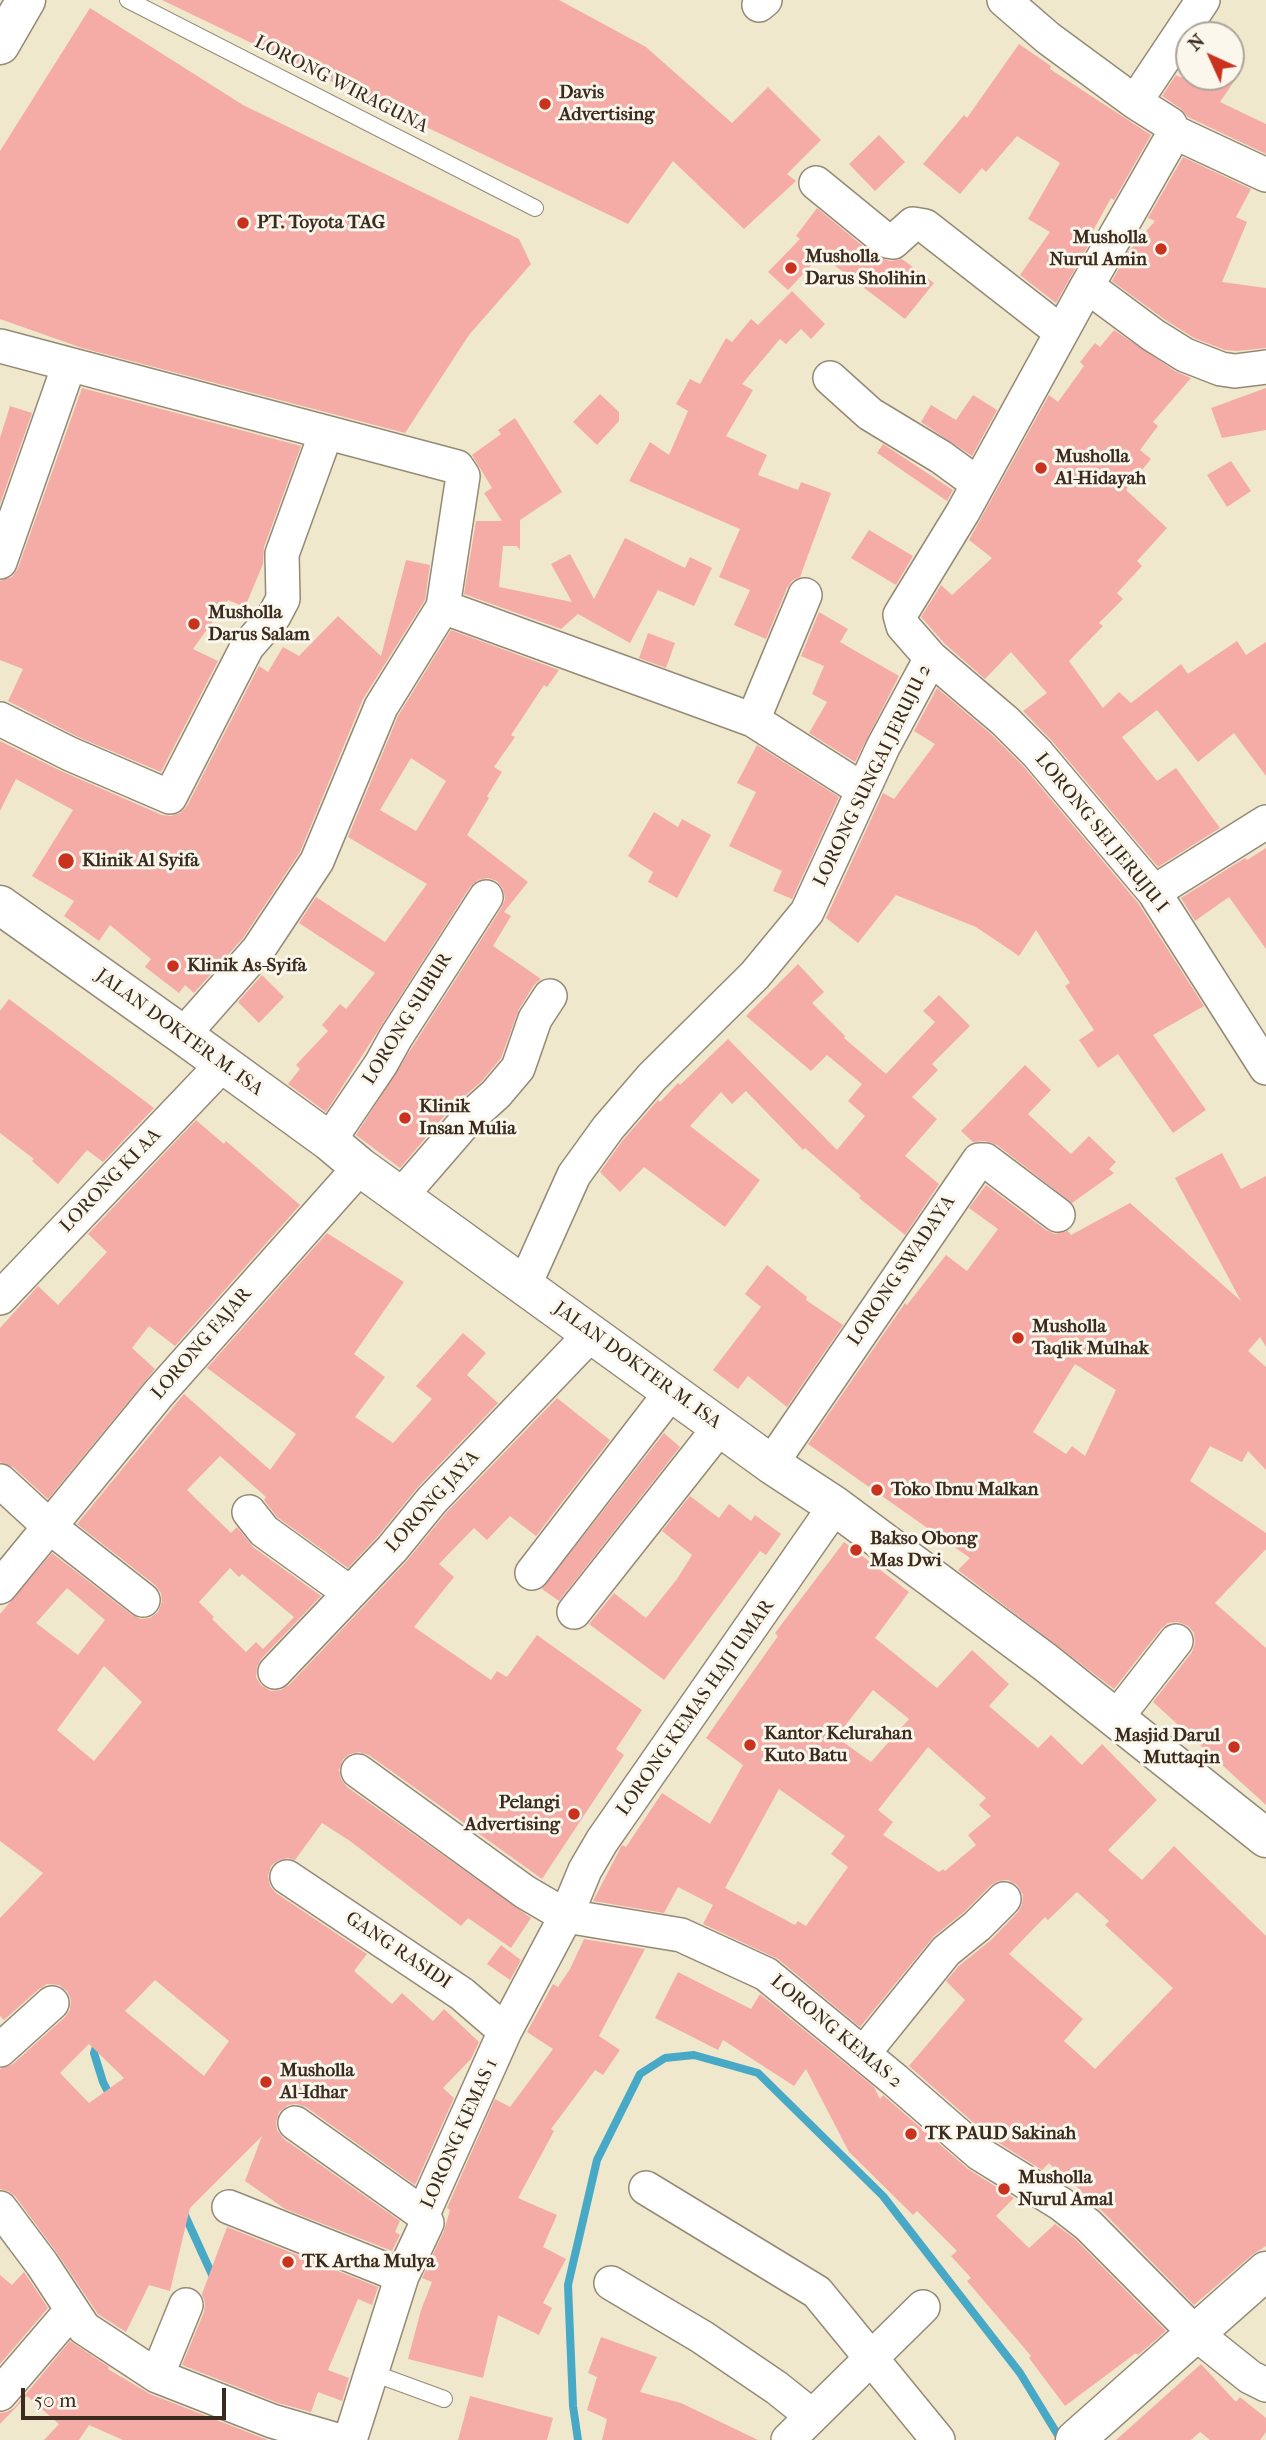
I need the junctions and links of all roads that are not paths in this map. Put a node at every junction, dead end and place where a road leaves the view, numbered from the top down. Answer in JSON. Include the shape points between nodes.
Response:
{"nodes":[{"id":1,"x":26,"y":0,"type":"edge"},
{"id":2,"x":128,"y":0,"type":"edge"},
{"id":3,"x":1004,"y":0,"type":"edge"},
{"id":4,"x":1203,"y":0,"type":"edge"},
{"id":5,"x":0,"y":45,"type":"edge"},
{"id":6,"x":1135,"y":102,"type":"junction"},
{"id":7,"x":1174,"y":132,"type":"junction"},
{"id":8,"x":1266,"y":175,"type":"edge"},
{"id":9,"x":816,"y":183,"type":"dead end"},
{"id":10,"x":536,"y":208,"type":"dead end"},
{"id":11,"x":1087,"y":286,"type":"junction"},
{"id":12,"x":1061,"y":332,"type":"junction"},
{"id":13,"x":0,"y":346,"type":"edge"},
{"id":14,"x":69,"y":365,"type":"junction"},
{"id":15,"x":1266,"y":368,"type":"edge"},
{"id":16,"x":830,"y":378,"type":"dead end"},
{"id":17,"x":326,"y":433,"type":"junction"},
{"id":18,"x":978,"y":484,"type":"junction"},
{"id":19,"x":0,"y":562,"type":"edge"},
{"id":20,"x":446,"y":594,"type":"junction"},
{"id":21,"x":806,"y":595,"type":"dead end"},
{"id":22,"x":931,"y":658,"type":"junction"},
{"id":23,"x":0,"y":719,"type":"edge"},
{"id":24,"x":753,"y":720,"type":"junction"},
{"id":25,"x":863,"y":790,"type":"junction"},
{"id":26,"x":1266,"y":822,"type":"edge"},
{"id":27,"x":1154,"y":892,"type":"junction"},
{"id":28,"x":486,"y":897,"type":"dead end"},
{"id":29,"x":0,"y":905,"type":"edge"},
{"id":30,"x":550,"y":996,"type":"dead end"},
{"id":31,"x":183,"y":1035,"type":"junction"},
{"id":32,"x":223,"y":1064,"type":"junction"},
{"id":33,"x":1266,"y":1068,"type":"edge"},
{"id":34,"x":329,"y":1141,"type":"junction"},
{"id":35,"x":360,"y":1167,"type":"junction"},
{"id":36,"x":401,"y":1196,"type":"junction"},
{"id":37,"x":1058,"y":1215,"type":"dead end"},
{"id":38,"x":525,"y":1284,"type":"junction"},
{"id":39,"x":0,"y":1298,"type":"edge"},
{"id":40,"x":592,"y":1333,"type":"junction"},
{"id":41,"x":672,"y":1391,"type":"junction"},
{"id":42,"x":720,"y":1427,"type":"junction"},
{"id":43,"x":771,"y":1464,"type":"junction"},
{"id":44,"x":0,"y":1481,"type":"edge"},
{"id":45,"x":835,"y":1506,"type":"junction"},
{"id":46,"x":249,"y":1512,"type":"dead end"},
{"id":47,"x":50,"y":1527,"type":"junction"},
{"id":48,"x":532,"y":1573,"type":"dead end"},
{"id":49,"x":0,"y":1587,"type":"edge"},
{"id":50,"x":350,"y":1593,"type":"junction"},
{"id":51,"x":143,"y":1600,"type":"dead end"},
{"id":52,"x":574,"y":1612,"type":"dead end"},
{"id":53,"x":1176,"y":1641,"type":"dead end"},
{"id":54,"x":275,"y":1672,"type":"dead end"},
{"id":55,"x":1116,"y":1718,"type":"junction"},
{"id":56,"x":358,"y":1771,"type":"dead end"},
{"id":57,"x":1263,"y":1828,"type":"edge"},
{"id":58,"x":287,"y":1877,"type":"dead end"},
{"id":59,"x":1004,"y":1899,"type":"dead end"},
{"id":60,"x":566,"y":1916,"type":"junction"},
{"id":61,"x":52,"y":2003,"type":"dead end"},
{"id":62,"x":506,"y":2031,"type":"junction"},
{"id":63,"x":0,"y":2050,"type":"edge"},
{"id":64,"x":863,"y":2054,"type":"junction"},
{"id":65,"x":295,"y":2123,"type":"dead end"},
{"id":66,"x":646,"y":2188,"type":"dead end"},
{"id":67,"x":229,"y":2207,"type":"dead end"},
{"id":68,"x":0,"y":2208,"type":"edge"},
{"id":69,"x":423,"y":2214,"type":"junction"},
{"id":70,"x":1266,"y":2271,"type":"edge"},
{"id":71,"x":402,"y":2276,"type":"junction"},
{"id":72,"x":611,"y":2283,"type":"dead end"},
{"id":73,"x":186,"y":2305,"type":"dead end"},
{"id":74,"x":923,"y":2307,"type":"dead end"},
{"id":75,"x":71,"y":2311,"type":"junction"},
{"id":76,"x":1195,"y":2333,"type":"junction"},
{"id":77,"x":871,"y":2358,"type":"junction"},
{"id":78,"x":373,"y":2373,"type":"junction"},
{"id":79,"x":157,"y":2376,"type":"junction"},
{"id":80,"x":1266,"y":2385,"type":"edge"},
{"id":81,"x":0,"y":2393,"type":"edge"},
{"id":82,"x":444,"y":2399,"type":"dead end"},
{"id":83,"x":813,"y":2416,"type":"junction"},
{"id":84,"x":1080,"y":2436,"type":"edge"},
{"id":85,"x":337,"y":2440,"type":"edge"},
{"id":86,"x":350,"y":2440,"type":"edge"},
{"id":87,"x":788,"y":2440,"type":"edge"},
{"id":88,"x":938,"y":2440,"type":"edge"}],
"edges":[{"from":1,"to":5,"type":"main road"},
{"from":2,"to":10,"type":"lane","name":"LORONG WIRAGUNA"},
{"from":3,"to":6,"type":"street"},
{"from":4,"to":6,"type":"street"},
{"from":6,"to":7,"type":"street","via":[[1170,124]]},
{"from":7,"to":8,"type":"street"},
{"from":7,"to":11,"type":"street","name":"LORONG SUNGAI JERUJU 2"},
{"from":9,"to":12,"type":"street","via":[[887,241],[893,242],[913,224],[925,226]]},
{"from":11,"to":12,"type":"street","name":"LORONG SUNGAI JERUJU 2"},
{"from":11,"to":15,"type":"street","via":[[1185,355],[1221,369]]},
{"from":12,"to":18,"type":"street","name":"LORONG SUNGAI JERUJU 2"},
{"from":13,"to":14,"type":"street"},
{"from":14,"to":17,"type":"street"},
{"from":14,"to":19,"type":"street"},
{"from":16,"to":18,"type":"street","via":[[870,414]]},
{"from":17,"to":20,"type":"street","via":[[457,467],[463,477]]},
{"from":17,"to":23,"type":"street","via":[[282,554],[281,605],[247,647],[170,797]]},
{"from":18,"to":22,"type":"street","name":"LORONG SUNGAI JERUJU 2","via":[[902,610],[903,626]]},
{"from":20,"to":24,"type":"street"},
{"from":20,"to":31,"type":"street","via":[[381,708],[317,862],[258,950]]},
{"from":21,"to":24,"type":"street"},
{"from":22,"to":25,"type":"street","name":"LORONG SUNGAI JERUJU 2"},
{"from":22,"to":27,"type":"street","name":"LORONG SEI JERUJU I","via":[[1037,753]]},
{"from":24,"to":25,"type":"street"},
{"from":25,"to":38,"type":"street","name":"LORONG SUNGAI JERUJU 2","via":[[807,912],[755,975],[652,1077],[608,1128],[574,1175]]},
{"from":26,"to":27,"type":"street"},
{"from":27,"to":33,"type":"street","name":"LORONG SEI JERUJU I"},
{"from":28,"to":34,"type":"street","name":"LORONG SUBUR"},
{"from":29,"to":31,"type":"main road","name":"JALAN DOKTER M. ISA"},
{"from":30,"to":36,"type":"street","via":[[535,1019],[518,1068]]},
{"from":31,"to":32,"type":"main road","name":"JALAN DOKTER M. ISA"},
{"from":32,"to":34,"type":"main road","name":"JALAN DOKTER M. ISA"},
{"from":32,"to":39,"type":"street","name":"LORONG KI AA"},
{"from":34,"to":35,"type":"main road","name":"JALAN DOKTER M. ISA"},
{"from":35,"to":36,"type":"main road","name":"JALAN DOKTER M. ISA"},
{"from":35,"to":47,"type":"street","name":"LORONG FAJAR","via":[[159,1393]]},
{"from":36,"to":38,"type":"main road","name":"JALAN DOKTER M. ISA"},
{"from":37,"to":43,"type":"street","name":"LORONG SWADAYA","via":[[979,1160]]},
{"from":38,"to":40,"type":"main road","name":"JALAN DOKTER M. ISA"},
{"from":40,"to":41,"type":"main road","name":"JALAN DOKTER M. ISA"},
{"from":40,"to":50,"type":"street","name":"LORONG JAYA"},
{"from":41,"to":42,"type":"main road","name":"JALAN DOKTER M. ISA"},
{"from":41,"to":48,"type":"street"},
{"from":42,"to":43,"type":"main road","name":"JALAN DOKTER M. ISA"},
{"from":42,"to":52,"type":"street"},
{"from":43,"to":45,"type":"main road","name":"JALAN DOKTER M. ISA"},
{"from":44,"to":47,"type":"street"},
{"from":45,"to":55,"type":"main road","name":"JALAN DOKTER M. ISA"},
{"from":45,"to":60,"type":"street","name":"LORONG KEMAS HAJI UMAR","via":[[602,1841]]},
{"from":46,"to":50,"type":"street","via":[[264,1531]]},
{"from":47,"to":49,"type":"street","name":"LORONG FAJAR"},
{"from":47,"to":51,"type":"street"},
{"from":50,"to":54,"type":"street","name":"LORONG JAYA"},
{"from":53,"to":55,"type":"street"},
{"from":55,"to":57,"type":"main road","name":"JALAN DOKTER M. ISA"},
{"from":56,"to":60,"type":"street","name":"LORONG KEMAS 2"},
{"from":58,"to":62,"type":"street","name":"GANG RASIDI","via":[[462,1994]]},
{"from":59,"to":64,"type":"street","via":[[946,1951]]},
{"from":60,"to":62,"type":"street","name":"LORONG KEMAS 1"},
{"from":60,"to":64,"type":"street","name":"LORONG KEMAS 2","via":[[681,1935],[766,1973]]},
{"from":61,"to":63,"type":"street"},
{"from":62,"to":69,"type":"street","name":"LORONG KEMAS 1"},
{"from":64,"to":76,"type":"street","name":"LORONG KEMAS 2","via":[[980,2154],[1087,2225]]},
{"from":65,"to":69,"type":"street"},
{"from":66,"to":77,"type":"street","via":[[817,2292]]},
{"from":67,"to":71,"type":"street"},
{"from":68,"to":75,"type":"street"},
{"from":69,"to":71,"type":"street","name":"LORONG KEMAS 1","via":[[427,2223]]},
{"from":70,"to":76,"type":"main road"},
{"from":71,"to":78,"type":"street","name":"LORONG KEMAS 1"},
{"from":72,"to":83,"type":"street","via":[[702,2337]]},
{"from":73,"to":79,"type":"street"},
{"from":74,"to":77,"type":"street"},
{"from":75,"to":79,"type":"street","via":[[84,2328]]},
{"from":75,"to":81,"type":"street"},
{"from":76,"to":80,"type":"street","name":"LORONG KEMAS 2"},
{"from":76,"to":84,"type":"main road"},
{"from":77,"to":83,"type":"street"},
{"from":77,"to":88,"type":"street"},
{"from":78,"to":82,"type":"lane"},
{"from":78,"to":86,"type":"street","name":"LORONG KEMAS 1"},
{"from":79,"to":85,"type":"street","via":[[272,2421]]},
{"from":83,"to":87,"type":"street"}]}
